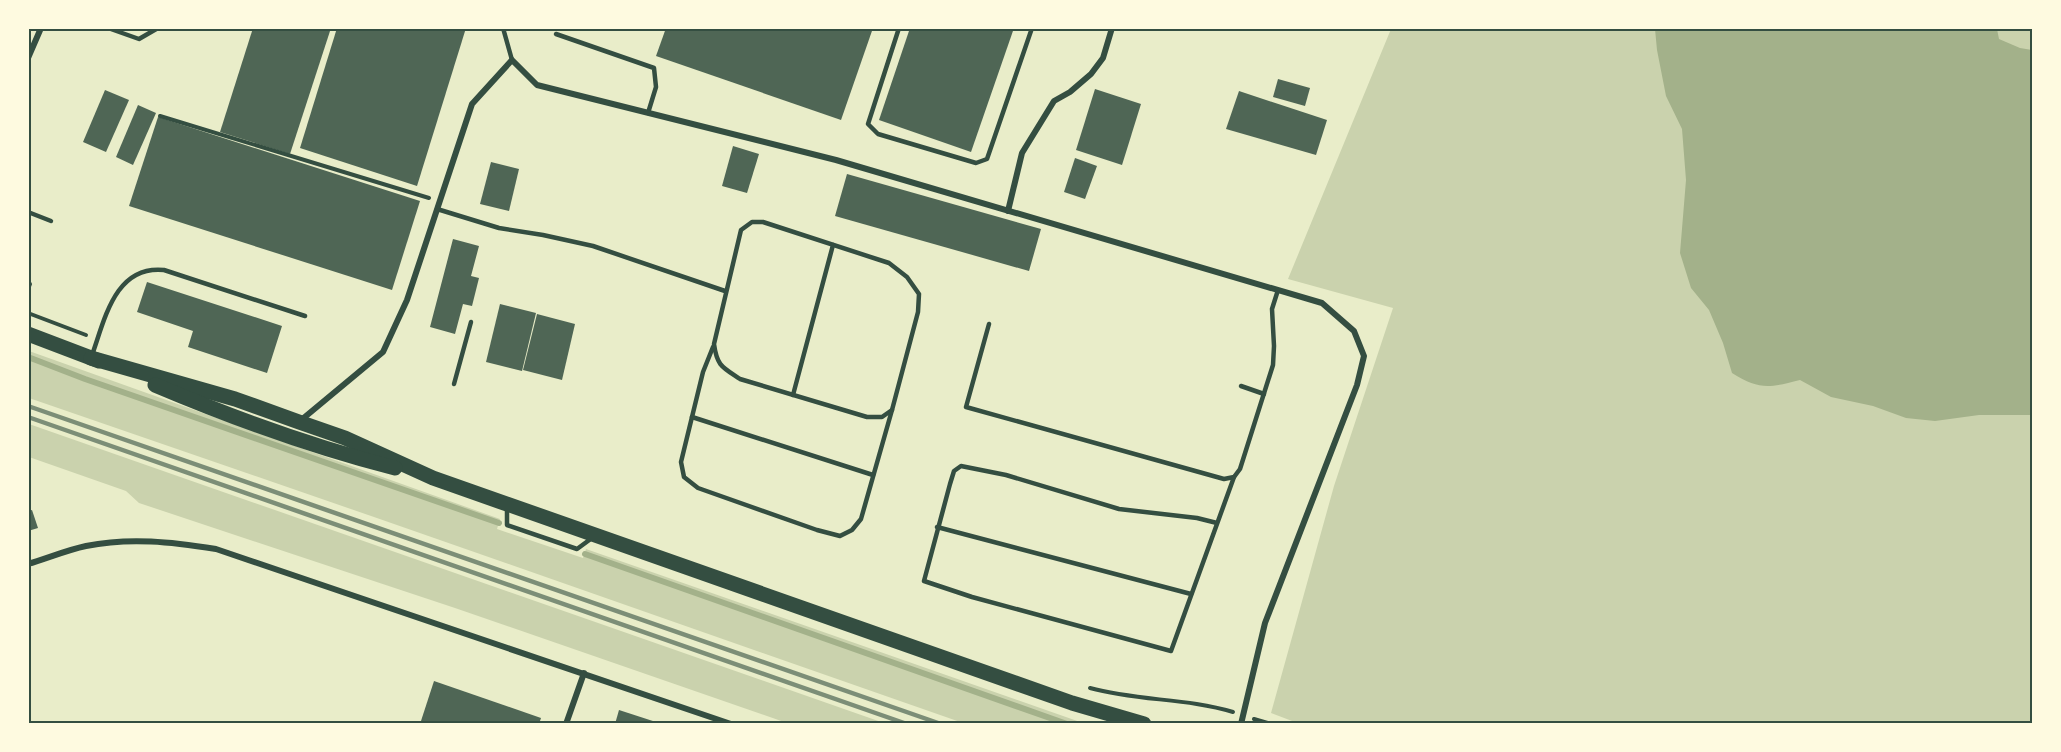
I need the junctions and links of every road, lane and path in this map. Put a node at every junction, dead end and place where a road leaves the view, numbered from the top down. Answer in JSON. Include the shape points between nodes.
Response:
{"nodes":[{"id":1,"x":41,"y":28,"type":"edge"},
{"id":2,"x":108,"y":28,"type":"edge"},
{"id":3,"x":158,"y":28,"type":"edge"},
{"id":4,"x":503,"y":28,"type":"edge"},
{"id":5,"x":899,"y":28,"type":"edge"},
{"id":6,"x":1032,"y":28,"type":"edge"},
{"id":7,"x":1112,"y":28,"type":"edge"},
{"id":8,"x":556,"y":34,"type":"dead end"},
{"id":9,"x":28,"y":58,"type":"edge"},
{"id":10,"x":512,"y":60,"type":"junction"},
{"id":11,"x":648,"y":113,"type":"junction"},
{"id":12,"x":160,"y":116,"type":"dead end"},
{"id":13,"x":420,"y":195,"type":"dead end"},
{"id":14,"x":437,"y":209,"type":"junction"},
{"id":15,"x":1008,"y":211,"type":"junction"},
{"id":16,"x":28,"y":212,"type":"edge"},
{"id":17,"x":51,"y":221,"type":"dead end"},
{"id":18,"x":833,"y":245,"type":"junction"},
{"id":19,"x":28,"y":284,"type":"edge"},
{"id":20,"x":28,"y":288,"type":"edge"},
{"id":21,"x":1278,"y":290,"type":"junction"},
{"id":22,"x":725,"y":291,"type":"junction"},
{"id":23,"x":305,"y":316,"type":"dead end"},
{"id":24,"x":471,"y":322,"type":"dead end"},
{"id":25,"x":989,"y":324,"type":"dead end"},
{"id":26,"x":28,"y":334,"type":"edge"},
{"id":27,"x":714,"y":344,"type":"junction"},
{"id":28,"x":91,"y":358,"type":"junction"},
{"id":29,"x":454,"y":384,"type":"dead end"},
{"id":30,"x":1241,"y":386,"type":"dead end"},
{"id":31,"x":1264,"y":394,"type":"junction"},
{"id":32,"x":794,"y":395,"type":"junction"},
{"id":33,"x":892,"y":410,"type":"junction"},
{"id":34,"x":692,"y":417,"type":"junction"},
{"id":35,"x":299,"y":422,"type":"junction"},
{"id":36,"x":873,"y":475,"type":"junction"},
{"id":37,"x":1234,"y":477,"type":"junction"},
{"id":38,"x":433,"y":478,"type":"junction"},
{"id":39,"x":1218,"y":523,"type":"junction"},
{"id":40,"x":937,"y":527,"type":"junction"},
{"id":41,"x":28,"y":564,"type":"edge"},
{"id":42,"x":1191,"y":594,"type":"junction"},
{"id":43,"x":584,"y":673,"type":"junction"},
{"id":44,"x":1088,"y":687,"type":"dead end"},
{"id":45,"x":1216,"y":707,"type":"dead end"},
{"id":46,"x":566,"y":723,"type":"edge"},
{"id":47,"x":731,"y":723,"type":"edge"},
{"id":48,"x":1144,"y":723,"type":"edge"},
{"id":49,"x":1241,"y":723,"type":"edge"}],
"edges":[{"from":1,"to":9,"type":"street"},
{"from":2,"to":3,"type":"lane","via":[[139,39]]},
{"from":4,"to":10,"type":"lane"},
{"from":5,"to":6,"type":"lane","via":[[868,124],[878,134],[976,163],[987,159]]},
{"from":7,"to":15,"type":"street","via":[[1103,58],[1070,92],[1054,100],[1022,153]]},
{"from":8,"to":11,"type":"lane","via":[[654,68],[656,87]]},
{"from":10,"to":11,"type":"street","via":[[537,85]]},
{"from":10,"to":14,"type":"street","via":[[472,104]]},
{"from":11,"to":15,"type":"street","via":[[836,160]]},
{"from":12,"to":13,"type":"path"},
{"from":14,"to":22,"type":"lane","via":[[499,228],[593,246]]},
{"from":14,"to":35,"type":"street","via":[[407,300],[383,352]]},
{"from":15,"to":21,"type":"street"},
{"from":16,"to":17,"type":"lane"},
{"from":18,"to":22,"type":"lane","via":[[763,222],[752,222],[741,230]]},
{"from":18,"to":32,"type":"lane"},
{"from":18,"to":33,"type":"lane","via":[[889,263],[919,294],[918,312]]},
{"from":19,"to":20,"type":"path"},
{"from":21,"to":31,"type":"lane","via":[[1272,309],[1273,365]]},
{"from":21,"to":49,"type":"street","via":[[1322,303],[1354,331],[1364,356],[1357,385],[1265,623]]},
{"from":22,"to":27,"type":"lane"},
{"from":23,"to":28,"type":"lane","via":[[164,270],[142,271],[114,296]]},
{"from":24,"to":29,"type":"lane"},
{"from":25,"to":37,"type":"lane","via":[[966,407],[1224,479]]},
{"from":26,"to":28,"type":"main road"},
{"from":27,"to":32,"type":"lane","via":[[716,360],[740,379]]},
{"from":27,"to":34,"type":"lane"},
{"from":28,"to":35,"type":"main road","via":[[235,399]]},
{"from":28,"to":38,"type":"main road","via":[[230,416],[339,454]]},
{"from":30,"to":31,"type":"lane"},
{"from":31,"to":37,"type":"lane"},
{"from":32,"to":33,"type":"lane","via":[[867,417],[882,417]]},
{"from":33,"to":36,"type":"lane"},
{"from":34,"to":36,"type":"lane"},
{"from":34,"to":36,"type":"lane","via":[[681,462],[684,477],[698,488],[817,530],[840,536],[852,530],[861,519]]},
{"from":35,"to":38,"type":"main road"},
{"from":37,"to":39,"type":"lane"},
{"from":38,"to":48,"type":"main road","via":[[1072,703]]},
{"from":39,"to":40,"type":"lane","via":[[1119,509],[1006,475],[961,466],[954,471]]},
{"from":39,"to":42,"type":"lane"},
{"from":40,"to":42,"type":"lane"},
{"from":40,"to":42,"type":"lane","via":[[924,581],[1171,651]]},
{"from":41,"to":43,"type":"street","via":[[86,546],[124,541],[164,541],[216,549]]},
{"from":43,"to":46,"type":"street"},
{"from":43,"to":47,"type":"street"},
{"from":44,"to":45,"type":"path","via":[[1137,698]]}]}
